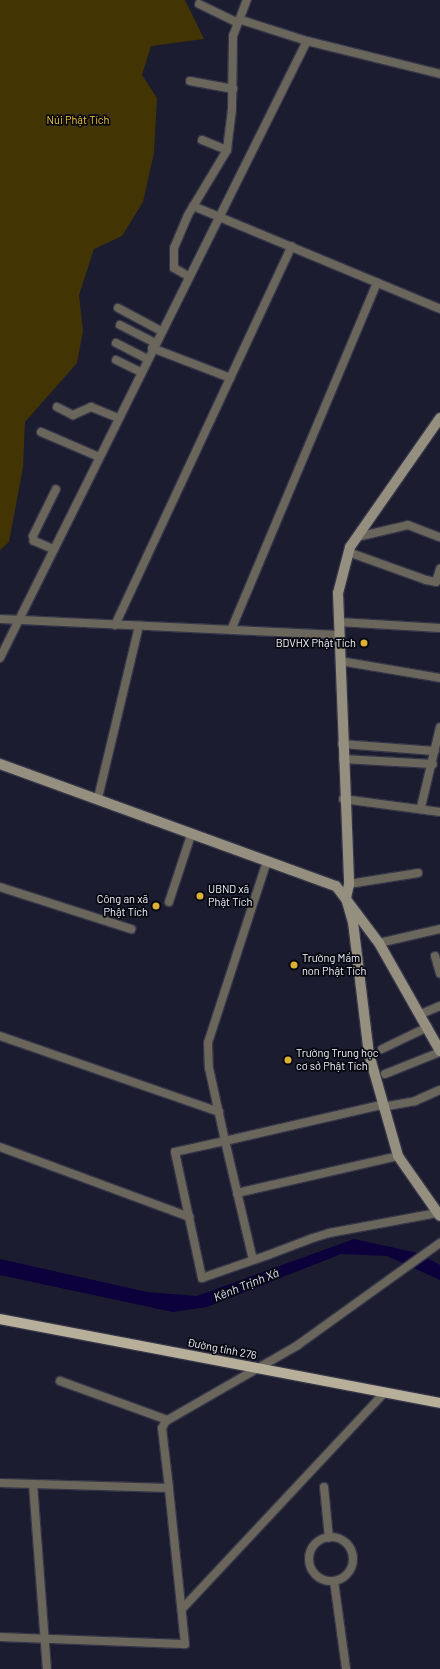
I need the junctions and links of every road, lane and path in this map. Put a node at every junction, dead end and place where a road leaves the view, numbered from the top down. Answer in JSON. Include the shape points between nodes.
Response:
{"nodes":[{"id":1,"x":247,"y":0,"type":"edge"},
{"id":2,"x":199,"y":4,"type":"dead end"},
{"id":3,"x":238,"y":21,"type":"junction"},
{"id":4,"x":307,"y":41,"type":"junction"},
{"id":5,"x":440,"y":74,"type":"edge"},
{"id":6,"x":190,"y":81,"type":"dead end"},
{"id":7,"x":233,"y":89,"type":"junction"},
{"id":8,"x":202,"y":140,"type":"dead end"},
{"id":9,"x":227,"y":150,"type":"junction"},
{"id":10,"x":193,"y":206,"type":"junction"},
{"id":11,"x":218,"y":215,"type":"junction"},
{"id":12,"x":292,"y":246,"type":"junction"},
{"id":13,"x":188,"y":276,"type":"junction"},
{"id":14,"x":377,"y":282,"type":"junction"},
{"id":15,"x":118,"y":308,"type":"dead end"},
{"id":16,"x":440,"y":308,"type":"edge"},
{"id":17,"x":120,"y":325,"type":"dead end"},
{"id":18,"x":161,"y":330,"type":"junction"},
{"id":19,"x":116,"y":343,"type":"dead end"},
{"id":20,"x":154,"y":345,"type":"junction"},
{"id":21,"x":147,"y":359,"type":"junction"},
{"id":22,"x":116,"y":360,"type":"dead end"},
{"id":23,"x":141,"y":372,"type":"junction"},
{"id":24,"x":230,"y":378,"type":"junction"},
{"id":25,"x":57,"y":407,"type":"dead end"},
{"id":26,"x":118,"y":418,"type":"junction"},
{"id":27,"x":440,"y":418,"type":"edge"},
{"id":28,"x":437,"y":429,"type":"edge"},
{"id":29,"x":41,"y":432,"type":"dead end"},
{"id":30,"x":99,"y":457,"type":"junction"},
{"id":31,"x":56,"y":489,"type":"dead end"},
{"id":32,"x":357,"y":537,"type":"junction"},
{"id":33,"x":440,"y":537,"type":"edge"},
{"id":34,"x":53,"y":549,"type":"junction"},
{"id":35,"x":348,"y":552,"type":"junction"},
{"id":36,"x":440,"y":569,"type":"edge"},
{"id":37,"x":0,"y":619,"type":"edge"},
{"id":38,"x":18,"y":621,"type":"junction"},
{"id":39,"x":339,"y":622,"type":"junction"},
{"id":40,"x":115,"y":625,"type":"junction"},
{"id":41,"x":139,"y":626,"type":"junction"},
{"id":42,"x":440,"y":628,"type":"edge"},
{"id":43,"x":231,"y":630,"type":"junction"},
{"id":44,"x":339,"y":635,"type":"junction"},
{"id":45,"x":0,"y":658,"type":"edge"},
{"id":46,"x":340,"y":661,"type":"junction"},
{"id":47,"x":440,"y":678,"type":"edge"},
{"id":48,"x":440,"y":727,"type":"edge"},
{"id":49,"x":342,"y":744,"type":"junction"},
{"id":50,"x":435,"y":751,"type":"junction"},
{"id":51,"x":343,"y":759,"type":"junction"},
{"id":52,"x":0,"y":764,"type":"edge"},
{"id":53,"x":432,"y":764,"type":"junction"},
{"id":54,"x":98,"y":798,"type":"junction"},
{"id":55,"x":343,"y":799,"type":"junction"},
{"id":56,"x":422,"y":807,"type":"junction"},
{"id":57,"x":440,"y":812,"type":"edge"},
{"id":58,"x":191,"y":835,"type":"junction"},
{"id":59,"x":267,"y":861,"type":"junction"},
{"id":60,"x":418,"y":873,"type":"dead end"},
{"id":61,"x":348,"y":884,"type":"junction"},
{"id":62,"x":0,"y":887,"type":"edge"},
{"id":63,"x":346,"y":895,"type":"junction"},
{"id":64,"x":169,"y":902,"type":"dead end"},
{"id":65,"x":131,"y":929,"type":"dead end"},
{"id":66,"x":440,"y":929,"type":"edge"},
{"id":67,"x":379,"y":943,"type":"junction"},
{"id":68,"x":435,"y":956,"type":"dead end"},
{"id":69,"x":440,"y":973,"type":"edge"},
{"id":70,"x":440,"y":1006,"type":"edge"},
{"id":71,"x":421,"y":1014,"type":"junction"},
{"id":72,"x":428,"y":1027,"type":"junction"},
{"id":73,"x":0,"y":1036,"type":"edge"},
{"id":74,"x":382,"y":1049,"type":"dead end"},
{"id":75,"x":440,"y":1052,"type":"edge"},
{"id":76,"x":385,"y":1074,"type":"dead end"},
{"id":77,"x":440,"y":1090,"type":"edge"},
{"id":78,"x":381,"y":1106,"type":"junction"},
{"id":79,"x":219,"y":1112,"type":"junction"},
{"id":80,"x":225,"y":1141,"type":"junction"},
{"id":81,"x":0,"y":1147,"type":"edge"},
{"id":82,"x":398,"y":1156,"type":"junction"},
{"id":83,"x":238,"y":1193,"type":"junction"},
{"id":84,"x":439,"y":1215,"type":"edge"},
{"id":85,"x":189,"y":1216,"type":"junction"},
{"id":86,"x":440,"y":1242,"type":"edge"},
{"id":87,"x":253,"y":1260,"type":"junction"},
{"id":88,"x":0,"y":1319,"type":"edge"},
{"id":89,"x":255,"y":1367,"type":"junction"},
{"id":90,"x":60,"y":1381,"type":"dead end"},
{"id":91,"x":384,"y":1393,"type":"junction"},
{"id":92,"x":440,"y":1403,"type":"edge"},
{"id":93,"x":167,"y":1420,"type":"junction"},
{"id":94,"x":0,"y":1483,"type":"edge"},
{"id":95,"x":33,"y":1484,"type":"junction"},
{"id":96,"x":324,"y":1487,"type":"dead end"},
{"id":97,"x":169,"y":1488,"type":"junction"},
{"id":98,"x":329,"y":1538,"type":"junction"},
{"id":99,"x":334,"y":1581,"type":"junction"},
{"id":100,"x":182,"y":1609,"type":"junction"},
{"id":101,"x":0,"y":1637,"type":"edge"},
{"id":102,"x":43,"y":1639,"type":"junction"},
{"id":103,"x":47,"y":1669,"type":"edge"},
{"id":104,"x":346,"y":1669,"type":"edge"}],
"edges":[{"from":1,"to":3,"type":"street"},
{"from":2,"to":3,"type":"street"},
{"from":3,"to":4,"type":"street"},
{"from":3,"to":7,"type":"street"},
{"from":4,"to":5,"type":"street"},
{"from":4,"to":11,"type":"street"},
{"from":6,"to":7,"type":"street"},
{"from":7,"to":9,"type":"street"},
{"from":8,"to":9,"type":"street"},
{"from":9,"to":10,"type":"street"},
{"from":10,"to":11,"type":"street"},
{"from":10,"to":13,"type":"street","via":[[172,262],[174,268]]},
{"from":11,"to":12,"type":"street"},
{"from":11,"to":13,"type":"street"},
{"from":12,"to":14,"type":"street"},
{"from":12,"to":24,"type":"street"},
{"from":13,"to":18,"type":"street"},
{"from":14,"to":16,"type":"street"},
{"from":14,"to":43,"type":"street"},
{"from":15,"to":18,"type":"street"},
{"from":17,"to":20,"type":"street"},
{"from":18,"to":20,"type":"street"},
{"from":19,"to":21,"type":"street"},
{"from":20,"to":21,"type":"street"},
{"from":20,"to":24,"type":"street"},
{"from":21,"to":23,"type":"street"},
{"from":22,"to":23,"type":"street"},
{"from":23,"to":26,"type":"street"},
{"from":24,"to":40,"type":"street"},
{"from":25,"to":26,"type":"street","via":[[73,415],[91,407]]},
{"from":26,"to":30,"type":"street"},
{"from":27,"to":28,"type":"main road"},
{"from":28,"to":32,"type":"main road"},
{"from":29,"to":30,"type":"street"},
{"from":30,"to":34,"type":"street"},
{"from":31,"to":34,"type":"street","via":[[33,536],[34,541]]},
{"from":32,"to":33,"type":"street","via":[[408,524]]},
{"from":32,"to":35,"type":"main road"},
{"from":34,"to":38,"type":"street"},
{"from":35,"to":36,"type":"street","via":[[436,582]]},
{"from":35,"to":39,"type":"main road","via":[[338,593]]},
{"from":37,"to":38,"type":"street"},
{"from":38,"to":40,"type":"street"},
{"from":38,"to":45,"type":"street"},
{"from":39,"to":42,"type":"street"},
{"from":39,"to":44,"type":"main road"},
{"from":40,"to":41,"type":"street"},
{"from":41,"to":43,"type":"street"},
{"from":41,"to":54,"type":"street"},
{"from":43,"to":44,"type":"street"},
{"from":44,"to":46,"type":"main road"},
{"from":46,"to":47,"type":"street"},
{"from":46,"to":49,"type":"main road"},
{"from":48,"to":50,"type":"street"},
{"from":49,"to":50,"type":"street"},
{"from":49,"to":51,"type":"main road"},
{"from":50,"to":53,"type":"street"},
{"from":51,"to":53,"type":"street"},
{"from":51,"to":55,"type":"main road"},
{"from":52,"to":54,"type":"main road"},
{"from":53,"to":56,"type":"street"},
{"from":54,"to":58,"type":"main road"},
{"from":55,"to":56,"type":"street"},
{"from":55,"to":61,"type":"main road"},
{"from":56,"to":57,"type":"street"},
{"from":58,"to":59,"type":"main road"},
{"from":58,"to":64,"type":"street"},
{"from":59,"to":63,"type":"main road","via":[[324,880]]},
{"from":59,"to":79,"type":"street","via":[[209,1034],[207,1058]]},
{"from":60,"to":61,"type":"street"},
{"from":61,"to":63,"type":"main road"},
{"from":62,"to":65,"type":"street"},
{"from":63,"to":67,"type":"main road"},
{"from":63,"to":78,"type":"main road","via":[[353,922],[369,1054]]},
{"from":66,"to":67,"type":"street"},
{"from":67,"to":71,"type":"main road"},
{"from":68,"to":69,"type":"street"},
{"from":70,"to":71,"type":"street"},
{"from":71,"to":72,"type":"main road"},
{"from":72,"to":74,"type":"street"},
{"from":72,"to":75,"type":"main road"},
{"from":73,"to":79,"type":"street"},
{"from":75,"to":76,"type":"street"},
{"from":77,"to":78,"type":"street","via":[[415,1101]]},
{"from":78,"to":80,"type":"street"},
{"from":78,"to":82,"type":"main road"},
{"from":79,"to":80,"type":"street"},
{"from":80,"to":83,"type":"street"},
{"from":80,"to":85,"type":"street","via":[[175,1152]]},
{"from":81,"to":85,"type":"street"},
{"from":82,"to":83,"type":"street"},
{"from":82,"to":84,"type":"main road"},
{"from":83,"to":87,"type":"street"},
{"from":84,"to":87,"type":"street","via":[[329,1233]]},
{"from":85,"to":87,"type":"street","via":[[202,1278]]},
{"from":86,"to":89,"type":"street","via":[[407,1269],[298,1345]]},
{"from":88,"to":89,"type":"main road","name":"Đường tỉnh 276"},
{"from":89,"to":91,"type":"main road","name":"Đường tỉnh 276"},
{"from":89,"to":93,"type":"street"},
{"from":90,"to":93,"type":"street"},
{"from":91,"to":92,"type":"main road","name":"Đường tỉnh 276"},
{"from":91,"to":100,"type":"street"},
{"from":93,"to":97,"type":"street","via":[[162,1428]]},
{"from":94,"to":95,"type":"street"},
{"from":95,"to":97,"type":"street"},
{"from":95,"to":102,"type":"street"},
{"from":96,"to":98,"type":"street"},
{"from":97,"to":100,"type":"street"},
{"from":98,"to":99,"type":"street","via":[[343,1541],[352,1553],[347,1574]]},
{"from":98,"to":99,"type":"street","via":[[317,1543],[310,1562],[321,1578]]},
{"from":99,"to":104,"type":"street"},
{"from":100,"to":102,"type":"street","via":[[185,1644]]},
{"from":101,"to":102,"type":"street"},
{"from":102,"to":103,"type":"street"}]}
